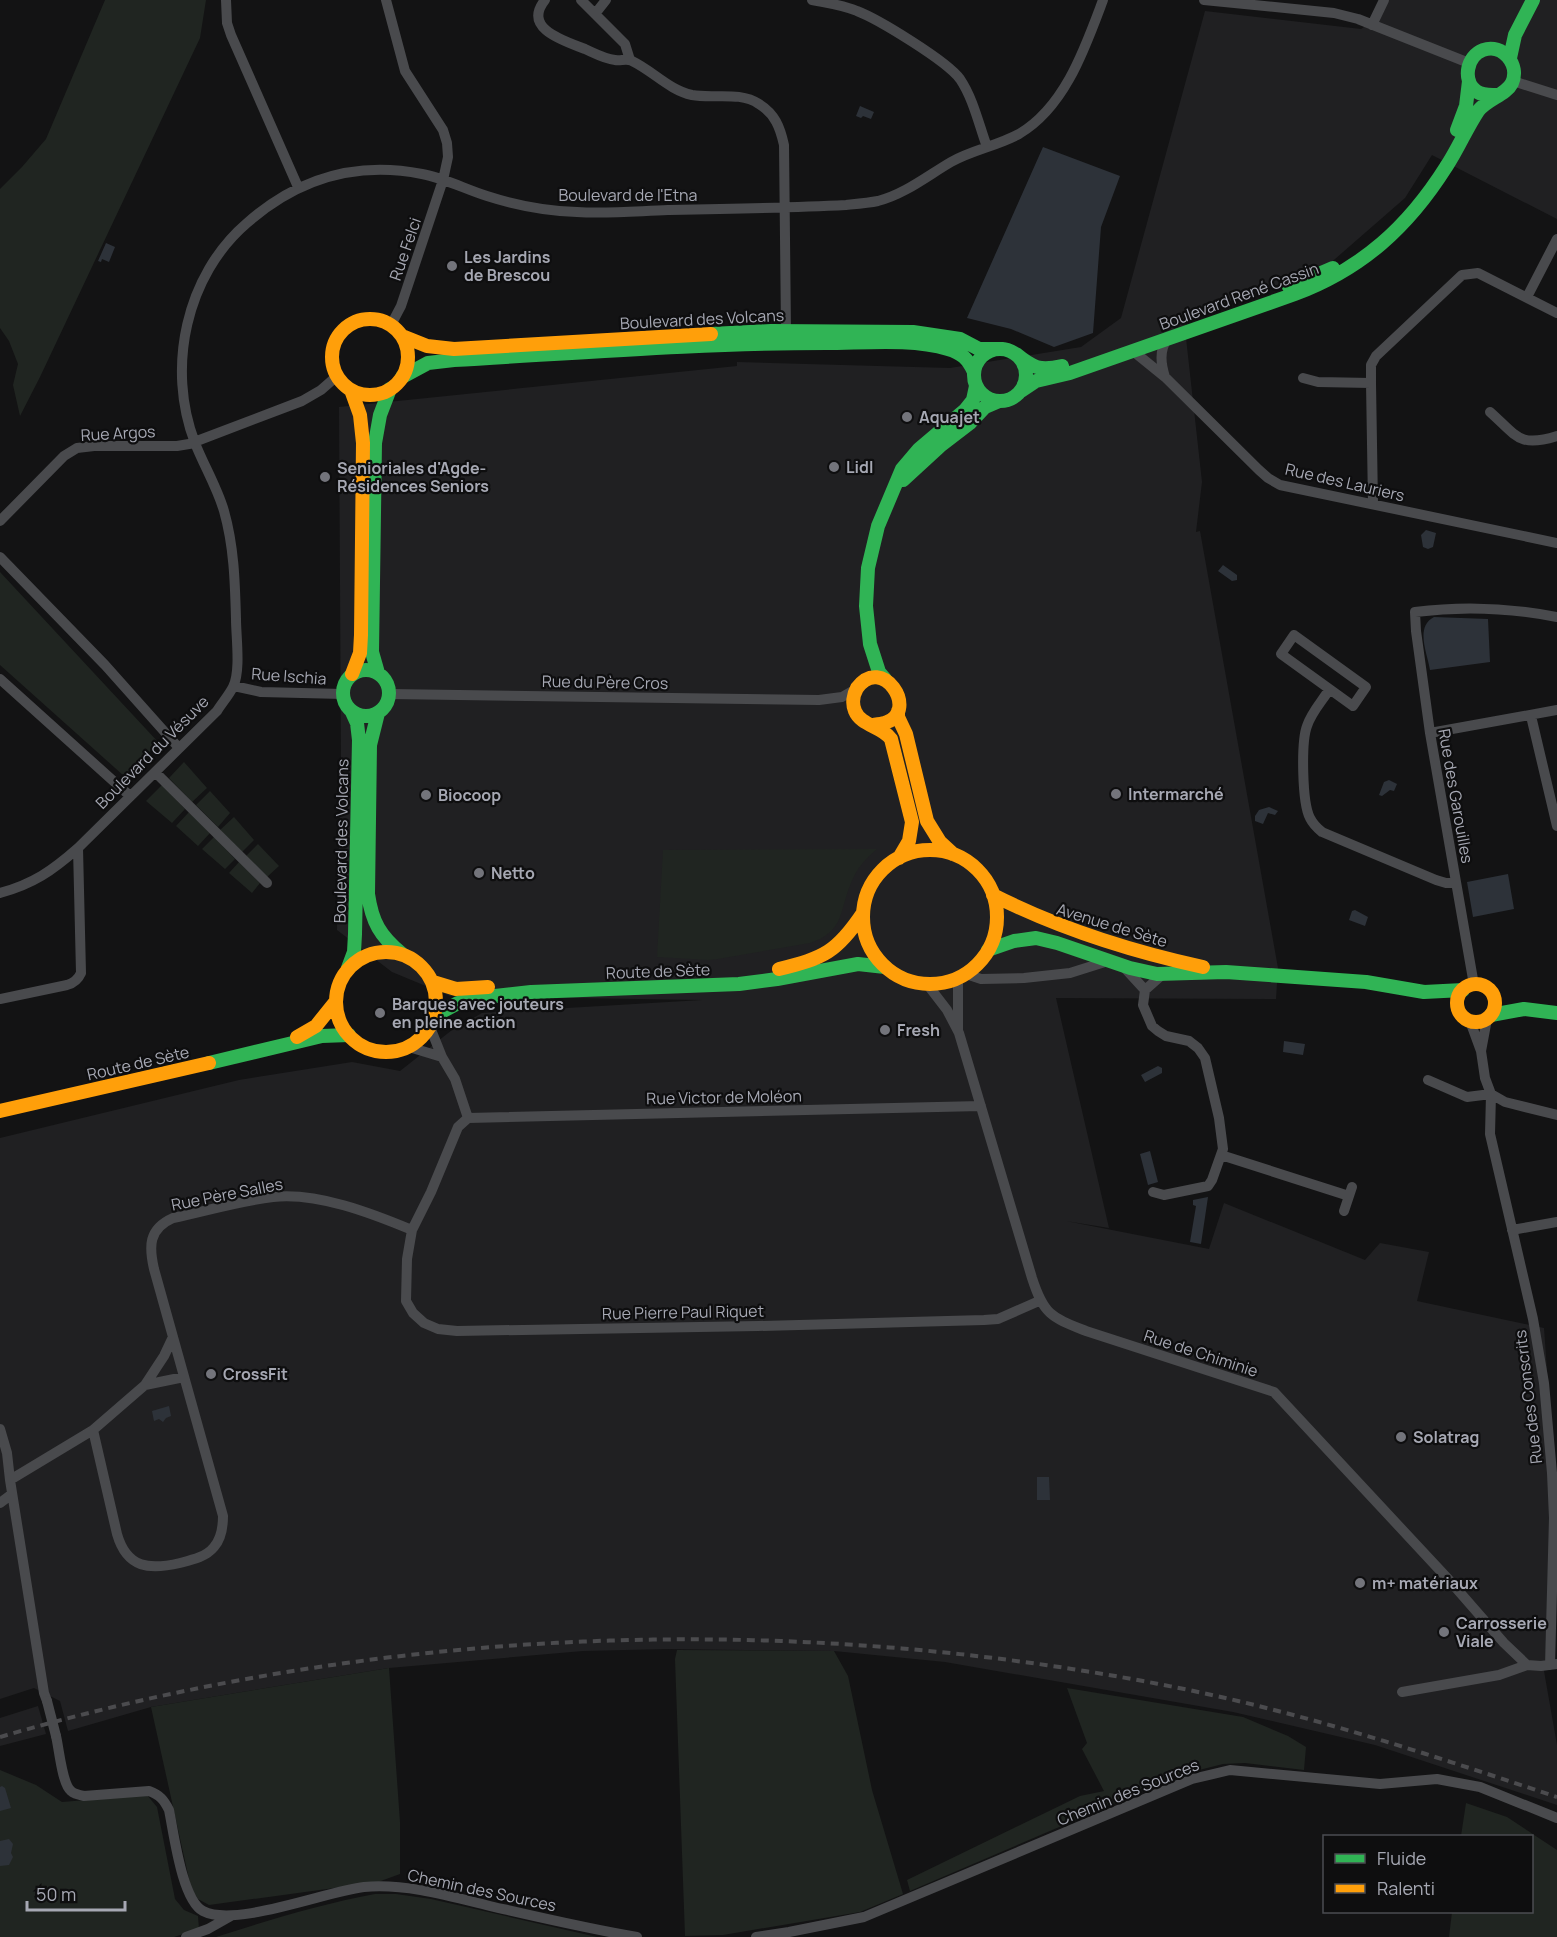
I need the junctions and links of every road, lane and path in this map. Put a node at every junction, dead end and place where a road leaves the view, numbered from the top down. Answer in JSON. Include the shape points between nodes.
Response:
{"nodes":[{"id":1,"x":226,"y":0,"type":"edge"},
{"id":2,"x":386,"y":0,"type":"edge"},
{"id":3,"x":545,"y":0,"type":"edge"},
{"id":4,"x":581,"y":0,"type":"edge"},
{"id":5,"x":606,"y":0,"type":"edge"},
{"id":6,"x":812,"y":0,"type":"edge"},
{"id":7,"x":1103,"y":0,"type":"edge"},
{"id":8,"x":1204,"y":0,"type":"edge"},
{"id":9,"x":1384,"y":0,"type":"edge"},
{"id":10,"x":1522,"y":0,"type":"edge"},
{"id":11,"x":1533,"y":0,"type":"edge"},
{"id":12,"x":595,"y":14,"type":"junction"},
{"id":13,"x":1372,"y":25,"type":"junction"},
{"id":14,"x":1492,"y":48,"type":"junction"},
{"id":15,"x":1510,"y":58,"type":"junction"},
{"id":16,"x":630,"y":60,"type":"junction"},
{"id":17,"x":1469,"y":63,"type":"junction"},
{"id":18,"x":1469,"y":81,"type":"junction"},
{"id":19,"x":1513,"y":81,"type":"junction"},
{"id":20,"x":1498,"y":95,"type":"junction"},
{"id":21,"x":1557,"y":95,"type":"edge"},
{"id":22,"x":987,"y":147,"type":"junction"},
{"id":23,"x":443,"y":180,"type":"junction"},
{"id":24,"x":298,"y":187,"type":"junction"},
{"id":25,"x":785,"y":208,"type":"junction"},
{"id":26,"x":1557,"y":239,"type":"edge"},
{"id":27,"x":1527,"y":297,"type":"junction"},
{"id":28,"x":1557,"y":313,"type":"edge"},
{"id":29,"x":391,"y":325,"type":"junction"},
{"id":30,"x":786,"y":331,"type":"junction"},
{"id":31,"x":402,"y":336,"type":"junction"},
{"id":32,"x":1167,"y":339,"type":"junction"},
{"id":33,"x":1010,"y":351,"type":"junction"},
{"id":34,"x":1133,"y":351,"type":"junction"},
{"id":35,"x":337,"y":376,"type":"junction"},
{"id":36,"x":402,"y":377,"type":"junction"},
{"id":37,"x":1165,"y":377,"type":"junction"},
{"id":38,"x":1303,"y":378,"type":"dead end"},
{"id":39,"x":975,"y":379,"type":"junction"},
{"id":40,"x":1371,"y":383,"type":"junction"},
{"id":41,"x":390,"y":389,"type":"junction"},
{"id":42,"x":351,"y":390,"type":"junction"},
{"id":43,"x":1021,"y":391,"type":"junction"},
{"id":44,"x":999,"y":401,"type":"junction"},
{"id":45,"x":1490,"y":411,"type":"dead end"},
{"id":46,"x":1557,"y":436,"type":"edge"},
{"id":47,"x":194,"y":442,"type":"junction"},
{"id":48,"x":896,"y":486,"type":"junction"},
{"id":49,"x":1373,"y":504,"type":"junction"},
{"id":50,"x":0,"y":521,"type":"edge"},
{"id":51,"x":1557,"y":543,"type":"edge"},
{"id":52,"x":0,"y":557,"type":"edge"},
{"id":53,"x":1557,"y":617,"type":"edge"},
{"id":54,"x":870,"y":644,"type":"junction"},
{"id":55,"x":378,"y":673,"type":"junction"},
{"id":56,"x":352,"y":674,"type":"junction"},
{"id":57,"x":0,"y":679,"type":"edge"},
{"id":58,"x":885,"y":679,"type":"junction"},
{"id":59,"x":234,"y":686,"type":"junction"},
{"id":60,"x":859,"y":686,"type":"junction"},
{"id":61,"x":1329,"y":690,"type":"junction"},
{"id":62,"x":342,"y":694,"type":"junction"},
{"id":63,"x":390,"y":694,"type":"junction"},
{"id":64,"x":819,"y":700,"type":"junction"},
{"id":65,"x":1557,"y":710,"type":"edge"},
{"id":66,"x":898,"y":711,"type":"junction"},
{"id":67,"x":352,"y":712,"type":"junction"},
{"id":68,"x":378,"y":713,"type":"junction"},
{"id":69,"x":856,"y":714,"type":"junction"},
{"id":70,"x":1531,"y":716,"type":"junction"},
{"id":71,"x":873,"y":725,"type":"junction"},
{"id":72,"x":1430,"y":733,"type":"junction"},
{"id":73,"x":179,"y":748,"type":"junction"},
{"id":74,"x":155,"y":772,"type":"junction"},
{"id":75,"x":130,"y":796,"type":"junction"},
{"id":76,"x":1557,"y":826,"type":"edge"},
{"id":77,"x":78,"y":849,"type":"junction"},
{"id":78,"x":953,"y":854,"type":"junction"},
{"id":79,"x":899,"y":858,"type":"junction"},
{"id":80,"x":1456,"y":883,"type":"junction"},
{"id":81,"x":267,"y":884,"type":"dead end"},
{"id":82,"x":0,"y":893,"type":"edge"},
{"id":83,"x":993,"y":895,"type":"junction"},
{"id":84,"x":863,"y":913,"type":"junction"},
{"id":85,"x":988,"y":951,"type":"junction"},
{"id":86,"x":402,"y":954,"type":"junction"},
{"id":87,"x":1108,"y":961,"type":"junction"},
{"id":88,"x":1123,"y":966,"type":"junction"},
{"id":89,"x":885,"y":967,"type":"junction"},
{"id":90,"x":347,"y":970,"type":"junction"},
{"id":91,"x":1226,"y":972,"type":"junction"},
{"id":92,"x":1163,"y":974,"type":"junction"},
{"id":93,"x":962,"y":976,"type":"junction"},
{"id":94,"x":433,"y":982,"type":"junction"},
{"id":95,"x":927,"y":984,"type":"junction"},
{"id":96,"x":1469,"y":987,"type":"junction"},
{"id":97,"x":1145,"y":990,"type":"junction"},
{"id":98,"x":1424,"y":992,"type":"junction"},
{"id":99,"x":1492,"y":993,"type":"junction"},
{"id":100,"x":0,"y":999,"type":"edge"},
{"id":101,"x":336,"y":1001,"type":"junction"},
{"id":102,"x":1458,"y":1008,"type":"junction"},
{"id":103,"x":1524,"y":1009,"type":"junction"},
{"id":104,"x":1557,"y":1012,"type":"edge"},
{"id":105,"x":1489,"y":1017,"type":"junction"},
{"id":106,"x":1470,"y":1021,"type":"junction"},
{"id":107,"x":432,"y":1022,"type":"junction"},
{"id":108,"x":958,"y":1033,"type":"junction"},
{"id":109,"x":349,"y":1035,"type":"junction"},
{"id":110,"x":282,"y":1045,"type":"junction"},
{"id":111,"x":409,"y":1047,"type":"junction"},
{"id":112,"x":1481,"y":1051,"type":"junction"},
{"id":113,"x":442,"y":1057,"type":"junction"},
{"id":114,"x":1428,"y":1080,"type":"dead end"},
{"id":115,"x":1491,"y":1094,"type":"junction"},
{"id":116,"x":981,"y":1106,"type":"junction"},
{"id":117,"x":0,"y":1111,"type":"edge"},
{"id":118,"x":1557,"y":1115,"type":"edge"},
{"id":119,"x":468,"y":1118,"type":"junction"},
{"id":120,"x":1221,"y":1155,"type":"junction"},
{"id":121,"x":1153,"y":1192,"type":"dead end"},
{"id":122,"x":1344,"y":1211,"type":"dead end"},
{"id":123,"x":1557,"y":1222,"type":"edge"},
{"id":124,"x":412,"y":1230,"type":"junction"},
{"id":125,"x":1512,"y":1230,"type":"junction"},
{"id":126,"x":1039,"y":1301,"type":"junction"},
{"id":127,"x":173,"y":1337,"type":"junction"},
{"id":128,"x":184,"y":1377,"type":"junction"},
{"id":129,"x":1557,"y":1382,"type":"edge"},
{"id":130,"x":1544,"y":1383,"type":"junction"},
{"id":131,"x":145,"y":1385,"type":"junction"},
{"id":132,"x":0,"y":1429,"type":"edge"},
{"id":133,"x":93,"y":1430,"type":"junction"},
{"id":134,"x":10,"y":1480,"type":"junction"},
{"id":135,"x":12,"y":1494,"type":"junction"},
{"id":136,"x":0,"y":1503,"type":"edge"},
{"id":137,"x":1555,"y":1519,"type":"edge"},
{"id":138,"x":1527,"y":1665,"type":"junction"},
{"id":139,"x":1554,"y":1665,"type":"edge"},
{"id":140,"x":1402,"y":1692,"type":"dead end"},
{"id":141,"x":1557,"y":1818,"type":"edge"},
{"id":142,"x":234,"y":1914,"type":"junction"},
{"id":143,"x":186,"y":1937,"type":"edge"},
{"id":144,"x":637,"y":1937,"type":"edge"},
{"id":145,"x":756,"y":1937,"type":"edge"}],
"edges":[{"from":1,"to":24,"type":"street","via":[[231,34]]},
{"from":2,"to":23,"type":"street","name":"Rue Felci","via":[[405,71],[443,130],[448,157]]},
{"from":3,"to":16,"type":"street","via":[[539,18],[554,37],[614,60]]},
{"from":4,"to":12,"type":"street"},
{"from":5,"to":12,"type":"street"},
{"from":6,"to":22,"type":"street","via":[[858,11],[946,65],[960,79]]},
{"from":7,"to":22,"type":"street","name":"Boulevard de l'Etna","via":[[1070,79],[1053,103],[1019,134]]},
{"from":8,"to":13,"type":"street","via":[[1334,13]]},
{"from":9,"to":13,"type":"street"},
{"from":10,"to":14,"type":"street","via":[[1499,44]]},
{"from":11,"to":15,"type":"street","via":[[1514,39]]},
{"from":12,"to":16,"type":"street","via":[[625,45]]},
{"from":13,"to":17,"type":"street"},
{"from":14,"to":15,"type":"street"},
{"from":14,"to":17,"type":"street","via":[[1475,55]]},
{"from":15,"to":19,"type":"street","via":[[1515,69]]},
{"from":16,"to":25,"type":"street","via":[[690,95],[740,97],[757,102],[771,113],[784,145]]},
{"from":17,"to":18,"type":"street"},
{"from":18,"to":20,"type":"street","via":[[1486,95]]},
{"from":18,"to":33,"type":"street","name":"Boulevard René Cassin","via":[[1465,114],[1425,186],[1386,228],[1330,270],[1061,366],[1032,367]]},
{"from":19,"to":20,"type":"street"},
{"from":19,"to":21,"type":"street"},
{"from":20,"to":32,"type":"street","name":"Boulevard René Cassin","via":[[1483,103],[1432,191],[1393,235],[1357,264],[1314,288]]},
{"from":22,"to":25,"type":"street","name":"Boulevard de l'Etna","via":[[878,201]]},
{"from":23,"to":24,"type":"street","name":"Boulevard de l'Etna","via":[[391,170],[359,171]]},
{"from":23,"to":25,"type":"street","name":"Boulevard de l'Etna","via":[[489,197],[579,213]]},
{"from":23,"to":29,"type":"street","name":"Rue Felci"},
{"from":24,"to":47,"type":"street","name":"Boulevard de l'Etna","via":[[266,206],[237,231],[196,294],[185,330],[181,368],[184,406]]},
{"from":25,"to":30,"type":"street"},
{"from":26,"to":27,"type":"street"},
{"from":27,"to":28,"type":"street"},
{"from":27,"to":40,"type":"street","via":[[1478,273],[1462,275],[1376,356],[1371,365]]},
{"from":29,"to":31,"type":"street"},
{"from":29,"to":35,"type":"street","via":[[377,320],[349,325],[333,348],[332,363]]},
{"from":30,"to":31,"type":"street","name":"Boulevard des Volcans","via":[[454,349],[435,348]]},
{"from":30,"to":33,"type":"street","name":"Boulevard des Volcans","via":[[913,332],[960,339],[980,349]]},
{"from":31,"to":36,"type":"street","via":[[407,364]]},
{"from":32,"to":34,"type":"street","name":"Boulevard René Cassin"},
{"from":32,"to":37,"type":"street","via":[[1162,347]]},
{"from":33,"to":39,"type":"street","via":[[987,352],[976,364]]},
{"from":33,"to":43,"type":"street","via":[[1025,367],[1027,375]]},
{"from":34,"to":37,"type":"street","name":"Rue des Lauriers"},
{"from":34,"to":43,"type":"street","name":"Boulevard René Cassin","via":[[1033,382]]},
{"from":35,"to":42,"type":"street"},
{"from":35,"to":47,"type":"street","name":"Rue Argos","via":[[302,401]]},
{"from":36,"to":39,"type":"street","name":"Boulevard des Volcans","via":[[428,363],[454,360],[771,342],[942,348],[957,351],[968,359]]},
{"from":36,"to":41,"type":"street"},
{"from":37,"to":49,"type":"street","name":"Rue des Lauriers","via":[[1268,478]]},
{"from":38,"to":40,"type":"street"},
{"from":39,"to":44,"type":"street","via":[[985,397]]},
{"from":39,"to":48,"type":"street","via":[[973,400],[909,459]]},
{"from":40,"to":49,"type":"street"},
{"from":41,"to":42,"type":"street","via":[[377,394]]},
{"from":41,"to":55,"type":"street","via":[[375,443],[372,652]]},
{"from":42,"to":56,"type":"street","via":[[362,417],[363,443],[361,635],[360,653]]},
{"from":43,"to":44,"type":"street"},
{"from":44,"to":48,"type":"street","via":[[985,407]]},
{"from":45,"to":46,"type":"street","via":[[1521,439],[1532,442]]},
{"from":47,"to":50,"type":"street","name":"Rue Argos","via":[[177,446],[77,448],[64,456]]},
{"from":47,"to":59,"type":"street","name":"Boulevard du Vésuve","via":[[215,485],[231,540],[237,654]]},
{"from":48,"to":54,"type":"street","via":[[878,526],[868,568]]},
{"from":49,"to":51,"type":"street","name":"Rue des Lauriers"},
{"from":52,"to":73,"type":"street"},
{"from":53,"to":72,"type":"street","name":"Rue des Garouilles","via":[[1527,611],[1415,612]]},
{"from":54,"to":58,"type":"street"},
{"from":54,"to":60,"type":"street","via":[[867,673]]},
{"from":55,"to":56,"type":"street","via":[[365,670]]},
{"from":55,"to":63,"type":"street","via":[[387,682]]},
{"from":56,"to":62,"type":"street"},
{"from":57,"to":75,"type":"street"},
{"from":58,"to":60,"type":"street","via":[[869,679]]},
{"from":58,"to":66,"type":"street","via":[[899,694]]},
{"from":59,"to":62,"type":"street","name":"Rue Ischia","via":[[261,692]]},
{"from":59,"to":73,"type":"street","name":"Boulevard du Vésuve","via":[[217,711]]},
{"from":60,"to":64,"type":"street","name":"Rue du Père Cros","via":[[842,697]]},
{"from":60,"to":69,"type":"street","via":[[853,697]]},
{"from":61,"to":61,"type":"street","via":[[1353,706],[1366,687],[1294,635],[1281,654]]},
{"from":61,"to":80,"type":"street","via":[[1312,714],[1304,737],[1305,805],[1314,825],[1322,832],[1436,880]]},
{"from":62,"to":67,"type":"street"},
{"from":63,"to":64,"type":"street","name":"Rue du Père Cros"},
{"from":63,"to":68,"type":"street"},
{"from":64,"to":69,"type":"street","name":"Rue du Père Cros","via":[[842,705]]},
{"from":65,"to":70,"type":"street"},
{"from":66,"to":71,"type":"street","via":[[888,722]]},
{"from":66,"to":78,"type":"street","via":[[927,821]]},
{"from":67,"to":68,"type":"street","via":[[365,717]]},
{"from":67,"to":90,"type":"street","name":"Boulevard des Volcans","via":[[359,740],[356,914],[354,952]]},
{"from":68,"to":86,"type":"street","name":"Boulevard des Volcans","via":[[370,744],[368,894],[375,927]]},
{"from":69,"to":71,"type":"street"},
{"from":70,"to":72,"type":"street"},
{"from":70,"to":76,"type":"street"},
{"from":71,"to":79,"type":"street","via":[[887,732],[891,739],[912,822],[908,845]]},
{"from":72,"to":80,"type":"street","name":"Rue des Garouilles"},
{"from":73,"to":74,"type":"street","name":"Boulevard du Vésuve"},
{"from":74,"to":75,"type":"street","name":"Boulevard du Vésuve"},
{"from":74,"to":81,"type":"street"},
{"from":75,"to":77,"type":"street","name":"Boulevard du Vésuve"},
{"from":77,"to":82,"type":"street","name":"Boulevard du Vésuve","via":[[36,880]]},
{"from":77,"to":100,"type":"street","via":[[79,978],[74,983]]},
{"from":78,"to":79,"type":"street","via":[[917,852]]},
{"from":78,"to":83,"type":"street","via":[[984,878]]},
{"from":79,"to":84,"type":"street","via":[[874,881]]},
{"from":80,"to":96,"type":"street","name":"Rue des Garouilles"},
{"from":83,"to":85,"type":"street","via":[[997,915]]},
{"from":83,"to":91,"type":"street","name":"Avenue de Sète","via":[[1057,926],[1163,959]]},
{"from":84,"to":89,"type":"street","via":[[868,943]]},
{"from":84,"to":94,"type":"street","name":"Route de Sète","via":[[849,935],[831,952],[810,962],[775,969],[737,975],[530,983],[476,989],[456,989]]},
{"from":85,"to":87,"type":"street","name":"Avenue de Sète","via":[[1014,941],[1036,939]]},
{"from":85,"to":93,"type":"street"},
{"from":86,"to":90,"type":"street","via":[[372,953]]},
{"from":86,"to":94,"type":"street","via":[[419,963]]},
{"from":87,"to":88,"type":"street","name":"Avenue de Sète"},
{"from":87,"to":93,"type":"street","via":[[1070,974],[981,979]]},
{"from":88,"to":92,"type":"street","name":"Avenue de Sète"},
{"from":88,"to":97,"type":"street"},
{"from":89,"to":95,"type":"street","via":[[911,982]]},
{"from":89,"to":107,"type":"street","name":"Route de Sète","via":[[858,964],[738,984],[488,997],[458,1003]]},
{"from":90,"to":101,"type":"street"},
{"from":91,"to":92,"type":"street","name":"Avenue de Sète"},
{"from":91,"to":98,"type":"street","name":"Avenue de Sète","via":[[1366,982]]},
{"from":92,"to":97,"type":"street"},
{"from":93,"to":95,"type":"street"},
{"from":93,"to":108,"type":"street"},
{"from":94,"to":107,"type":"street","via":[[437,999]]},
{"from":95,"to":108,"type":"street","via":[[947,1010]]},
{"from":96,"to":98,"type":"street","name":"Avenue de Sète"},
{"from":96,"to":99,"type":"street","via":[[1487,988]]},
{"from":96,"to":102,"type":"street","via":[[1458,998]]},
{"from":97,"to":120,"type":"street","via":[[1143,1005],[1152,1026],[1166,1036],[1189,1041],[1205,1058],[1219,1118]]},
{"from":98,"to":102,"type":"street","name":"Avenue de Sète"},
{"from":99,"to":103,"type":"street"},
{"from":99,"to":105,"type":"street","via":[[1495,1004]]},
{"from":101,"to":109,"type":"street","via":[[339,1019]]},
{"from":101,"to":110,"type":"street","name":"Route de Sète","via":[[316,1026]]},
{"from":102,"to":106,"type":"street"},
{"from":103,"to":104,"type":"street"},
{"from":103,"to":105,"type":"street"},
{"from":105,"to":106,"type":"street"},
{"from":105,"to":112,"type":"street"},
{"from":106,"to":112,"type":"street"},
{"from":107,"to":111,"type":"street","via":[[423,1037]]},
{"from":107,"to":113,"type":"street"},
{"from":108,"to":116,"type":"street"},
{"from":109,"to":110,"type":"street","name":"Route de Sète"},
{"from":109,"to":111,"type":"street","via":[[377,1051]]},
{"from":110,"to":117,"type":"street","name":"Route de Sète"},
{"from":111,"to":113,"type":"street"},
{"from":112,"to":115,"type":"street","name":"Rue des Conscrits"},
{"from":113,"to":119,"type":"street","via":[[456,1079]]},
{"from":114,"to":115,"type":"street","via":[[1467,1097]]},
{"from":115,"to":118,"type":"street","via":[[1505,1102]]},
{"from":115,"to":125,"type":"street","name":"Rue des Conscrits","via":[[1490,1134]]},
{"from":116,"to":119,"type":"street","name":"Rue Victor de Moléon"},
{"from":116,"to":126,"type":"street"},
{"from":119,"to":124,"type":"street","via":[[458,1127]]},
{"from":120,"to":121,"type":"street","via":[[1208,1186],[1164,1195]]},
{"from":120,"to":122,"type":"street","via":[[1350,1192]]},
{"from":123,"to":125,"type":"street"},
{"from":124,"to":126,"type":"street","name":"Rue Pierre Paul Riquet","via":[[406,1259],[406,1301],[424,1323],[438,1329],[984,1320],[998,1319]]},
{"from":124,"to":127,"type":"street","name":"Rue Père Salles","via":[[377,1215],[300,1197],[273,1197],[172,1218],[154,1235],[150,1250]]},
{"from":125,"to":130,"type":"street","name":"Rue des Conscrits"},
{"from":126,"to":138,"type":"street","name":"Rue de Chiminie","via":[[1056,1319],[1086,1331],[1274,1392]]},
{"from":127,"to":128,"type":"street","name":"Rue Père Salles"},
{"from":127,"to":131,"type":"street"},
{"from":128,"to":131,"type":"street"},
{"from":128,"to":133,"type":"street","name":"Rue Père Salles","via":[[223,1516],[218,1541],[203,1556],[153,1568],[136,1563],[125,1553]]},
{"from":129,"to":130,"type":"street"},
{"from":130,"to":137,"type":"street","name":"Rue des Conscrits"},
{"from":131,"to":133,"type":"street"},
{"from":132,"to":134,"type":"street"},
{"from":133,"to":134,"type":"street"},
{"from":134,"to":135,"type":"street"},
{"from":135,"to":136,"type":"street"},
{"from":135,"to":142,"type":"street","name":"Chemin des Sources","bridge":true,"via":[[44,1693],[69,1790],[84,1796],[148,1791],[157,1794],[169,1810],[186,1889],[193,1902],[203,1911]]},
{"from":137,"to":139,"type":"street","name":"Rue des Conscrits"},
{"from":138,"to":139,"type":"street"},
{"from":138,"to":140,"type":"street","via":[[1499,1675]]},
{"from":141,"to":145,"type":"street","name":"Chemin des Sources","via":[[1480,1787],[1437,1779],[1380,1784],[1230,1770],[1192,1779],[864,1917]]},
{"from":142,"to":143,"type":"street"},
{"from":142,"to":144,"type":"street","name":"Chemin des Sources","via":[[363,1887],[390,1886]]}]}
